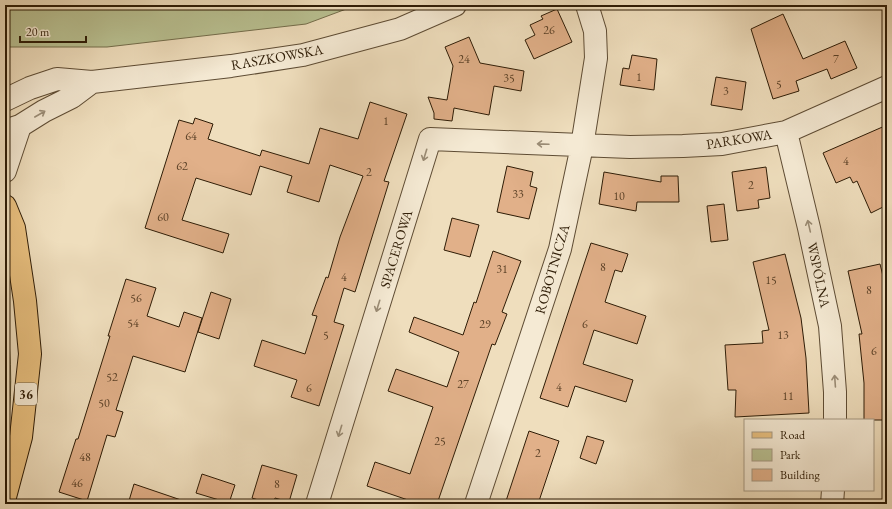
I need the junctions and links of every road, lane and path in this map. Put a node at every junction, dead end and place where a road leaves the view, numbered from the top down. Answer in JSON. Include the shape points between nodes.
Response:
{"nodes":[{"id":1,"x":455,"y":5,"type":"edge"},
{"id":2,"x":587,"y":5,"type":"edge"},
{"id":3,"x":92,"y":82,"type":"junction"},
{"id":4,"x":887,"y":87,"type":"edge"},
{"id":5,"x":5,"y":100,"type":"edge"},
{"id":6,"x":12,"y":128,"type":"edge"},
{"id":7,"x":786,"y":132,"type":"junction"},
{"id":8,"x":582,"y":146,"type":"junction"},
{"id":9,"x":5,"y":171,"type":"edge"},
{"id":10,"x":5,"y":206,"type":"edge"},
{"id":11,"x":5,"y":269,"type":"edge"},
{"id":12,"x":25,"y":302,"type":"junction"},
{"id":13,"x":835,"y":419,"type":"edge"},
{"id":14,"x":6,"y":490,"type":"edge"},
{"id":15,"x":833,"y":491,"type":"edge"},
{"id":16,"x":317,"y":504,"type":"edge"},
{"id":17,"x":476,"y":504,"type":"edge"},
{"id":18,"x":832,"y":504,"type":"edge"}],
"edges":[{"from":1,"to":3,"type":"street","name":"RASZKOWSKA","via":[[400,28],[303,55]]},
{"from":2,"to":8,"type":"street","name":"ROBOTNICZA","via":[[595,31],[596,58]]},
{"from":3,"to":5,"type":"street","name":"RASZKOWSKA","via":[[57,79]]},
{"from":6,"to":3,"type":"street","one_way":true,"via":[[72,97]]},
{"from":4,"to":7,"type":"street","name":"PARKOWA"},
{"from":6,"to":9,"type":"street"},
{"from":7,"to":8,"type":"street","name":"PARKOWA","via":[[722,144]]},
{"from":13,"to":7,"type":"street","name":"WSPÓLNA","one_way":true,"via":[[830,326]]},
{"from":8,"to":16,"type":"street","name":"SPACEROWA","one_way":true,"via":[[430,140]]},
{"from":8,"to":17,"type":"street","name":"ROBOTNICZA","via":[[560,249]]},
{"from":10,"to":12,"type":"main road","number":"36","via":[[14,228]]},
{"from":11,"to":12,"type":"main road","number":"36"},
{"from":12,"to":14,"type":"main road","number":"36","via":[[30,354],[22,437]]},
{"from":15,"to":18,"type":"street"}]}
